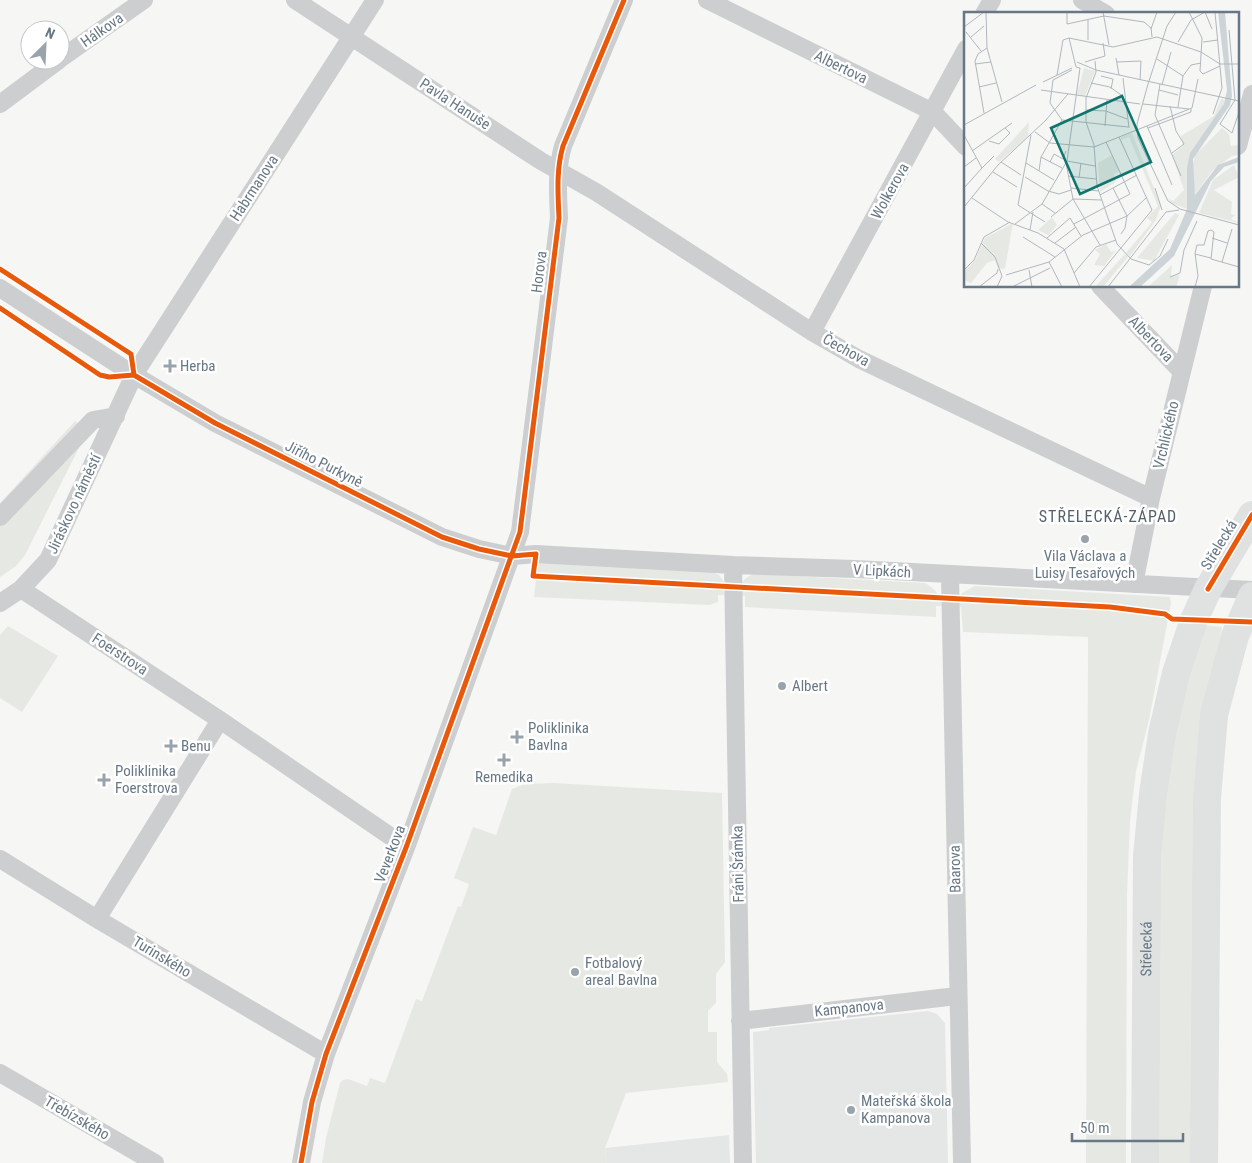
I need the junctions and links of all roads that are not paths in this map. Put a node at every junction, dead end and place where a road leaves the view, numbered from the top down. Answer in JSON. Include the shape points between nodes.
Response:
{"nodes":[{"id":1,"x":144,"y":0,"type":"edge"},
{"id":2,"x":295,"y":0,"type":"edge"},
{"id":3,"x":375,"y":0,"type":"edge"},
{"id":4,"x":624,"y":0,"type":"edge"},
{"id":5,"x":707,"y":0,"type":"edge"},
{"id":6,"x":992,"y":0,"type":"edge"},
{"id":7,"x":1082,"y":0,"type":"edge"},
{"id":8,"x":985,"y":12,"type":"edge"},
{"id":9,"x":1103,"y":12,"type":"edge"},
{"id":10,"x":351,"y":37,"type":"junction"},
{"id":11,"x":70,"y":52,"type":"edge"},
{"id":12,"x":964,"y":53,"type":"edge"},
{"id":13,"x":46,"y":70,"type":"edge"},
{"id":14,"x":1248,"y":94,"type":"edge"},
{"id":15,"x":0,"y":104,"type":"edge"},
{"id":16,"x":933,"y":112,"type":"junction"},
{"id":17,"x":1240,"y":136,"type":"edge"},
{"id":18,"x":964,"y":145,"type":"edge"},
{"id":19,"x":558,"y":171,"type":"junction"},
{"id":20,"x":0,"y":288,"type":"edge"},
{"id":21,"x":1102,"y":288,"type":"edge"},
{"id":22,"x":1202,"y":288,"type":"edge"},
{"id":23,"x":812,"y":332,"type":"junction"},
{"id":24,"x":1181,"y":371,"type":"junction"},
{"id":25,"x":134,"y":375,"type":"junction"},
{"id":26,"x":116,"y":416,"type":"junction"},
{"id":27,"x":1151,"y":498,"type":"junction"},
{"id":28,"x":1252,"y":515,"type":"edge"},
{"id":29,"x":0,"y":517,"type":"edge"},
{"id":30,"x":512,"y":556,"type":"junction"},
{"id":31,"x":733,"y":565,"type":"junction"},
{"id":32,"x":950,"y":575,"type":"junction"},
{"id":33,"x":1134,"y":584,"type":"junction"},
{"id":34,"x":21,"y":589,"type":"junction"},
{"id":35,"x":1208,"y":589,"type":"junction"},
{"id":36,"x":1252,"y":590,"type":"edge"},
{"id":37,"x":1252,"y":596,"type":"edge"},
{"id":38,"x":0,"y":603,"type":"edge"},
{"id":39,"x":220,"y":720,"type":"junction"},
{"id":40,"x":407,"y":845,"type":"junction"},
{"id":41,"x":0,"y":859,"type":"edge"},
{"id":42,"x":97,"y":919,"type":"junction"},
{"id":43,"x":958,"y":996,"type":"junction"},
{"id":44,"x":740,"y":1021,"type":"junction"},
{"id":45,"x":326,"y":1054,"type":"junction"},
{"id":46,"x":0,"y":1074,"type":"edge"},
{"id":47,"x":155,"y":1163,"type":"edge"},
{"id":48,"x":301,"y":1163,"type":"edge"},
{"id":49,"x":743,"y":1163,"type":"edge"},
{"id":50,"x":962,"y":1163,"type":"edge"},
{"id":51,"x":1145,"y":1163,"type":"edge"},
{"id":52,"x":1204,"y":1163,"type":"edge"}],
"edges":[{"from":1,"to":11,"type":"street","name":"Hálkova"},
{"from":2,"to":10,"type":"street","name":"Pavla Hanuše"},
{"from":3,"to":10,"type":"street","name":"Habrmanova"},
{"from":4,"to":19,"type":"street","name":"Horova","via":[[563,146]]},
{"from":5,"to":16,"type":"street","name":"Albertova"},
{"from":6,"to":8,"type":"street"},
{"from":7,"to":9,"type":"street"},
{"from":10,"to":19,"type":"street","name":"Pavla Hanuše"},
{"from":10,"to":25,"type":"street","name":"Habrmanova"},
{"from":12,"to":16,"type":"street","name":"Wolkerova"},
{"from":13,"to":15,"type":"street","name":"Hálkova"},
{"from":14,"to":17,"type":"street"},
{"from":16,"to":18,"type":"street","name":"Albertova"},
{"from":16,"to":23,"type":"street","name":"Wolkerova"},
{"from":19,"to":23,"type":"street","name":"Čechova","via":[[596,192]]},
{"from":19,"to":30,"type":"street","name":"Horova","via":[[557,228],[520,532]]},
{"from":20,"to":25,"type":"street","name":"Jiřího Purkyně"},
{"from":21,"to":24,"type":"street","name":"Albertova"},
{"from":22,"to":24,"type":"street","name":"Vrchlického"},
{"from":23,"to":27,"type":"street","name":"Čechova","via":[[859,359]]},
{"from":24,"to":27,"type":"street","name":"Vrchlického"},
{"from":25,"to":26,"type":"street","name":"Jiráskovo náměstí"},
{"from":25,"to":30,"type":"street","name":"Jiřího Purkyně","via":[[215,424],[442,537]]},
{"from":26,"to":29,"type":"street","name":"Jiráskovo náměstí","via":[[93,420]]},
{"from":26,"to":34,"type":"street","name":"Jiráskovo náměstí","via":[[48,560]]},
{"from":27,"to":33,"type":"street","name":"Vrchlického"},
{"from":28,"to":35,"type":"main road","name":"Střelecká"},
{"from":30,"to":31,"type":"street","name":"V Lipkách","via":[[536,554]]},
{"from":30,"to":40,"type":"street","name":"Veverkova"},
{"from":31,"to":32,"type":"street","name":"V Lipkách"},
{"from":31,"to":44,"type":"street","name":"Fráni Šrámka"},
{"from":32,"to":33,"type":"street","name":"V Lipkách"},
{"from":32,"to":43,"type":"street","name":"Baarova"},
{"from":33,"to":35,"type":"street","name":"V Lipkách"},
{"from":34,"to":38,"type":"street","name":"Jiráskovo náměstí"},
{"from":34,"to":39,"type":"street","name":"Foerstrova"},
{"from":35,"to":36,"type":"street","name":"V Lipkách"},
{"from":35,"to":51,"type":"main road","name":"Střelecká","via":[[1176,673],[1153,794],[1148,856]]},
{"from":37,"to":52,"type":"main road","via":[[1235,636],[1214,715],[1206,799]]},
{"from":39,"to":40,"type":"street","name":"Foerstrova"},
{"from":39,"to":42,"type":"street"},
{"from":40,"to":45,"type":"street","name":"Veverkova"},
{"from":41,"to":42,"type":"street","name":"Turinského"},
{"from":42,"to":45,"type":"street","name":"Turinského"},
{"from":43,"to":44,"type":"street","name":"Kampanova"},
{"from":43,"to":50,"type":"street","name":"Baarova"},
{"from":44,"to":49,"type":"street","name":"Fráni Šrámka"},
{"from":45,"to":48,"type":"street","name":"Veverkova","via":[[312,1102]]},
{"from":46,"to":47,"type":"street","name":"Třebízského"}]}
